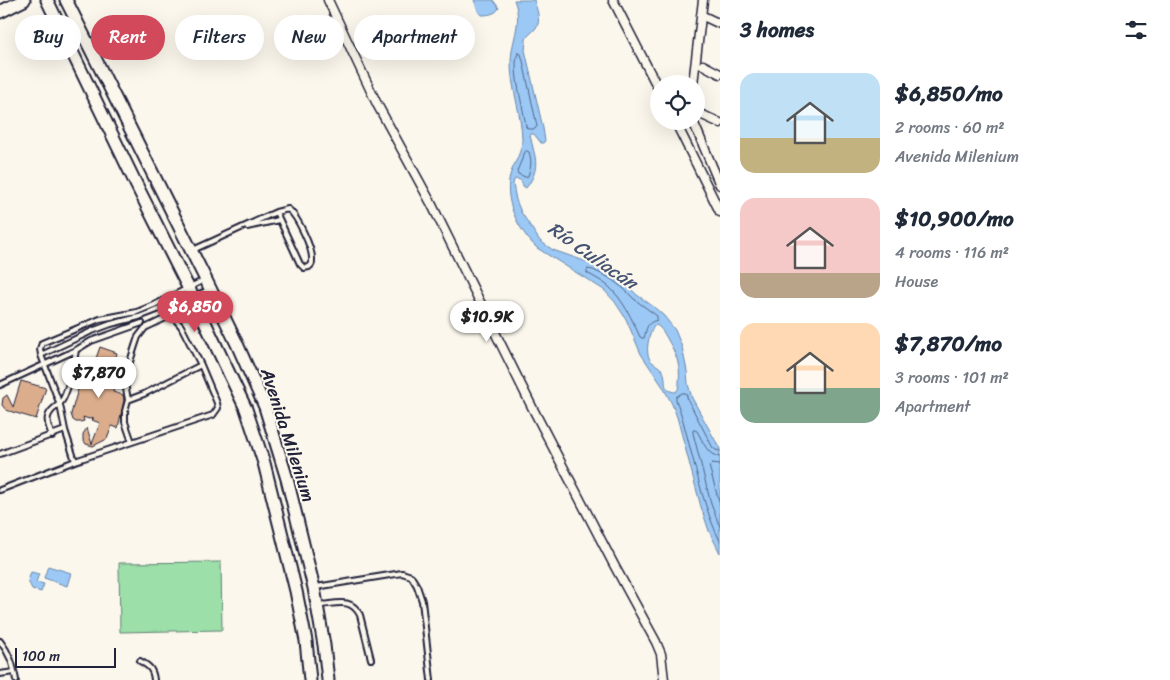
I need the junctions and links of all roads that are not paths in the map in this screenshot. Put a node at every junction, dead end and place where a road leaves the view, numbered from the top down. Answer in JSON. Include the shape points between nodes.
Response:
{"nodes":[{"id":1,"x":24,"y":0,"type":"edge"},
{"id":2,"x":47,"y":0,"type":"edge"},
{"id":3,"x":66,"y":0,"type":"edge"},
{"id":4,"x":328,"y":0,"type":"edge"},
{"id":5,"x":613,"y":0,"type":"edge"},
{"id":6,"x":703,"y":0,"type":"edge"},
{"id":7,"x":0,"y":12,"type":"edge"},
{"id":8,"x":701,"y":15,"type":"junction"},
{"id":9,"x":720,"y":24,"type":"edge"},
{"id":10,"x":703,"y":65,"type":"dead end"},
{"id":11,"x":720,"y":74,"type":"edge"},
{"id":12,"x":651,"y":75,"type":"edge"},
{"id":13,"x":694,"y":75,"type":"edge"},
{"id":14,"x":705,"y":116,"type":"edge"},
{"id":15,"x":720,"y":123,"type":"edge"},
{"id":16,"x":679,"y":130,"type":"edge"},
{"id":17,"x":696,"y":130,"type":"edge"},
{"id":18,"x":720,"y":165,"type":"edge"},
{"id":19,"x":715,"y":175,"type":"junction"},
{"id":20,"x":720,"y":185,"type":"edge"},
{"id":21,"x":276,"y":212,"type":"junction"},
{"id":22,"x":720,"y":212,"type":"edge"},
{"id":23,"x":279,"y":220,"type":"junction"},
{"id":24,"x":240,"y":229,"type":"junction"},
{"id":25,"x":192,"y":251,"type":"junction"},
{"id":26,"x":208,"y":285,"type":"junction"},
{"id":27,"x":191,"y":292,"type":"junction"},
{"id":28,"x":138,"y":312,"type":"junction"},
{"id":29,"x":139,"y":317,"type":"junction"},
{"id":30,"x":143,"y":325,"type":"junction"},
{"id":31,"x":76,"y":350,"type":"junction"},
{"id":32,"x":41,"y":355,"type":"junction"},
{"id":33,"x":45,"y":365,"type":"junction"},
{"id":34,"x":201,"y":365,"type":"junction"},
{"id":35,"x":0,"y":385,"type":"edge"},
{"id":36,"x":128,"y":400,"type":"junction"},
{"id":37,"x":60,"y":405,"type":"junction"},
{"id":38,"x":65,"y":430,"type":"junction"},
{"id":39,"x":52,"y":436,"type":"junction"},
{"id":40,"x":132,"y":442,"type":"junction"},
{"id":41,"x":0,"y":454,"type":"edge"},
{"id":42,"x":75,"y":461,"type":"junction"},
{"id":43,"x":0,"y":490,"type":"edge"},
{"id":44,"x":314,"y":588,"type":"junction"},
{"id":45,"x":318,"y":606,"type":"junction"},
{"id":46,"x":0,"y":641,"type":"edge"},
{"id":47,"x":371,"y":659,"type":"dead end"},
{"id":48,"x":140,"y":661,"type":"dead end"},
{"id":49,"x":14,"y":672,"type":"junction"},
{"id":50,"x":0,"y":674,"type":"edge"},
{"id":51,"x":16,"y":680,"type":"edge"},
{"id":52,"x":154,"y":680,"type":"edge"},
{"id":53,"x":310,"y":680,"type":"edge"},
{"id":54,"x":328,"y":680,"type":"edge"},
{"id":55,"x":431,"y":680,"type":"edge"},
{"id":56,"x":664,"y":680,"type":"edge"}],
"edges":[{"from":1,"to":7,"type":"street"},
{"from":2,"to":27,"type":"street","name":"Avenida Milenium"},
{"from":3,"to":25,"type":"street","name":"Avenida Milenium"},
{"from":4,"to":56,"type":"street","via":[[377,104],[656,642]]},
{"from":5,"to":12,"type":"street"},
{"from":6,"to":8,"type":"street"},
{"from":8,"to":9,"type":"street"},
{"from":8,"to":13,"type":"street"},
{"from":10,"to":11,"type":"street"},
{"from":14,"to":15,"type":"street"},
{"from":16,"to":22,"type":"street"},
{"from":17,"to":19,"type":"street"},
{"from":18,"to":19,"type":"street"},
{"from":19,"to":20,"type":"street"},
{"from":21,"to":23,"type":"lane"},
{"from":21,"to":23,"type":"lane","via":[[288,209],[293,213],[311,249],[311,266],[301,266]]},
{"from":21,"to":24,"type":"lane"},
{"from":23,"to":24,"type":"lane"},
{"from":24,"to":25,"type":"lane"},
{"from":25,"to":26,"type":"street","name":"Avenida Milenium"},
{"from":26,"to":27,"type":"lane"},
{"from":26,"to":27,"type":"lane"},
{"from":26,"to":44,"type":"street","name":"Avenida Milenium","via":[[265,407]]},
{"from":27,"to":28,"type":"lane"},
{"from":27,"to":29,"type":"lane"},
{"from":27,"to":53,"type":"street","name":"Avenida Milenium","via":[[246,409],[264,464],[296,591]]},
{"from":28,"to":29,"type":"lane"},
{"from":28,"to":32,"type":"lane","via":[[100,318],[43,343]]},
{"from":29,"to":30,"type":"lane"},
{"from":29,"to":32,"type":"lane","via":[[92,331]]},
{"from":30,"to":31,"type":"lane","via":[[92,341]]},
{"from":30,"to":34,"type":"lane","via":[[174,318]]},
{"from":30,"to":36,"type":"lane","via":[[128,368],[125,384]]},
{"from":31,"to":33,"type":"lane"},
{"from":31,"to":37,"type":"lane"},
{"from":32,"to":33,"type":"lane"},
{"from":33,"to":35,"type":"lane"},
{"from":33,"to":37,"type":"lane"},
{"from":34,"to":36,"type":"lane"},
{"from":34,"to":40,"type":"lane","via":[[217,403],[218,408],[213,415]]},
{"from":36,"to":40,"type":"lane","via":[[125,422]]},
{"from":37,"to":38,"type":"lane"},
{"from":37,"to":39,"type":"lane","via":[[52,409],[47,418]]},
{"from":38,"to":39,"type":"lane"},
{"from":38,"to":42,"type":"lane"},
{"from":39,"to":41,"type":"lane"},
{"from":40,"to":42,"type":"lane"},
{"from":42,"to":43,"type":"lane"},
{"from":44,"to":45,"type":"street","name":"Avenida Milenium"},
{"from":44,"to":55,"type":"lane","via":[[402,573],[411,576],[422,601]]},
{"from":45,"to":47,"type":"lane","via":[[352,604],[360,615]]},
{"from":45,"to":54,"type":"street","name":"Avenida Milenium"},
{"from":46,"to":49,"type":"lane","via":[[8,651]]},
{"from":48,"to":52,"type":"lane","via":[[152,669]]},
{"from":49,"to":50,"type":"lane"},
{"from":49,"to":51,"type":"lane"}]}
